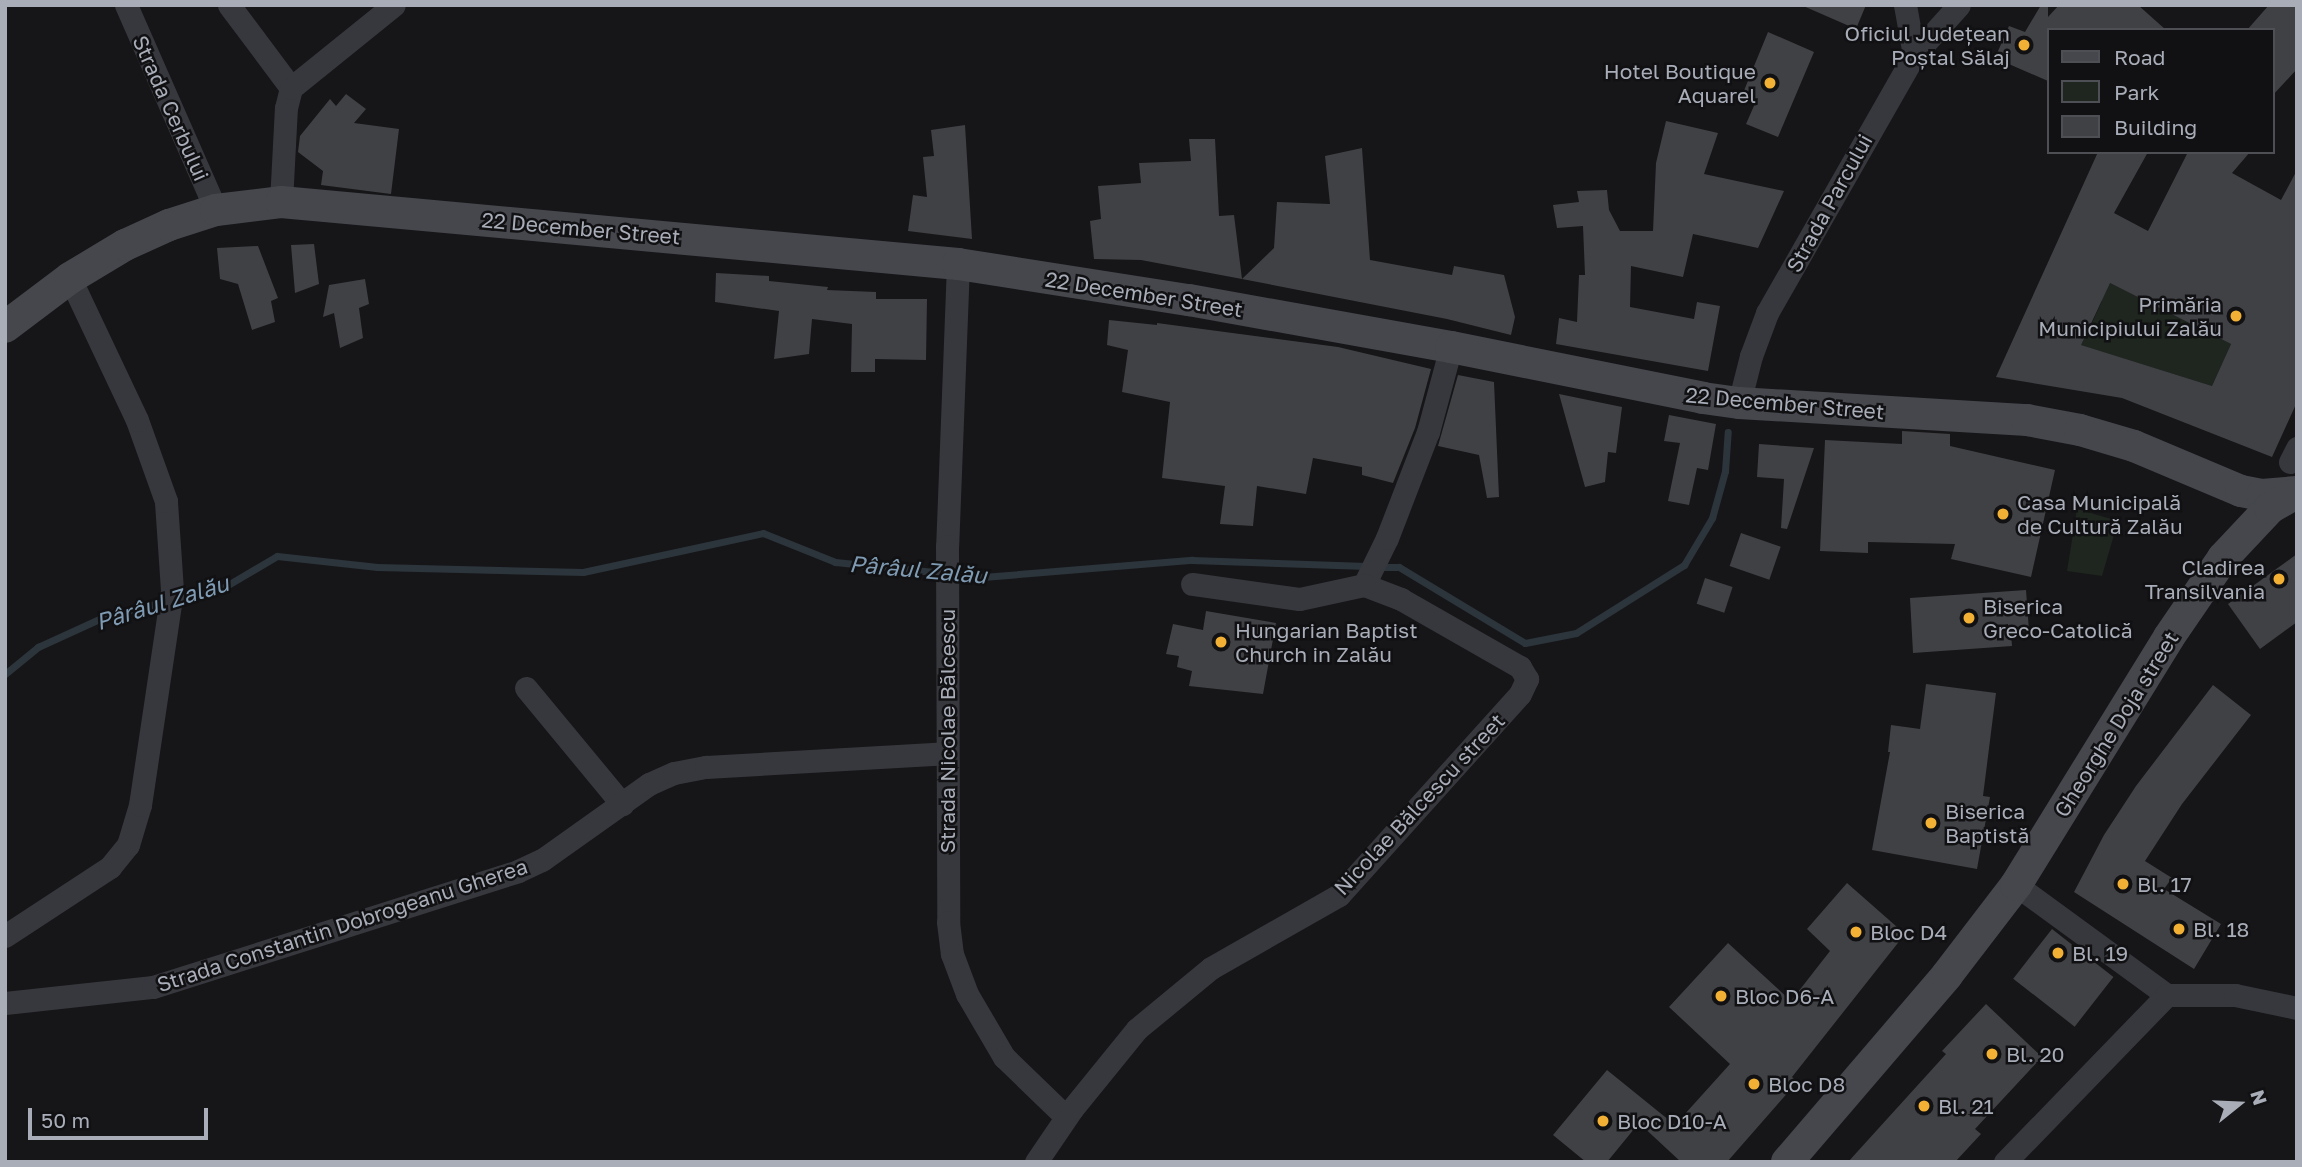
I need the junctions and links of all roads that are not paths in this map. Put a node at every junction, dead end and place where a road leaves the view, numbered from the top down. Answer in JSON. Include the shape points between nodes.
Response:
{"nodes":[{"id":1,"x":126,"y":5,"type":"edge"},
{"id":2,"x":229,"y":5,"type":"edge"},
{"id":3,"x":394,"y":5,"type":"edge"},
{"id":4,"x":1905,"y":5,"type":"edge"},
{"id":5,"x":1959,"y":5,"type":"edge"},
{"id":6,"x":1914,"y":55,"type":"junction"},
{"id":7,"x":292,"y":88,"type":"junction"},
{"id":8,"x":281,"y":202,"type":"junction"},
{"id":9,"x":216,"y":210,"type":"junction"},
{"id":10,"x":958,"y":264,"type":"junction"},
{"id":11,"x":70,"y":278,"type":"junction"},
{"id":12,"x":5,"y":327,"type":"edge"},
{"id":13,"x":1451,"y":347,"type":"junction"},
{"id":14,"x":1738,"y":403,"type":"junction"},
{"id":15,"x":2297,"y":493,"type":"edge"},
{"id":16,"x":1192,"y":584,"type":"dead end"},
{"id":17,"x":1364,"y":585,"type":"junction"},
{"id":18,"x":526,"y":688,"type":"dead end"},
{"id":19,"x":946,"y":753,"type":"junction"},
{"id":20,"x":622,"y":803,"type":"junction"},
{"id":21,"x":2016,"y":885,"type":"junction"},
{"id":22,"x":5,"y":936,"type":"edge"},
{"id":23,"x":2167,"y":995,"type":"junction"},
{"id":24,"x":5,"y":1003,"type":"edge"},
{"id":25,"x":2297,"y":1008,"type":"edge"},
{"id":26,"x":1066,"y":1117,"type":"junction"},
{"id":27,"x":1036,"y":1162,"type":"edge"},
{"id":28,"x":1787,"y":1162,"type":"edge"},
{"id":29,"x":2005,"y":1162,"type":"edge"}],
"edges":[{"from":1,"to":9,"type":"street","name":"Strada Cerbului"},
{"from":2,"to":7,"type":"street"},
{"from":3,"to":7,"type":"street"},
{"from":4,"to":6,"type":"street"},
{"from":5,"to":6,"type":"street","name":"Strada Parcului"},
{"from":6,"to":14,"type":"street","name":"Strada Parcului","via":[[1767,313]]},
{"from":7,"to":8,"type":"street","via":[[286,108]]},
{"from":8,"to":9,"type":"main road","name":"22 December Street"},
{"from":8,"to":10,"type":"main road","name":"22 December Street"},
{"from":9,"to":11,"type":"main road","name":"22 December Street","via":[[125,245]]},
{"from":10,"to":13,"type":"main road","name":"22 December Street"},
{"from":10,"to":19,"type":"street","name":"Strada Nicolae Bălcescu","via":[[947,546]]},
{"from":11,"to":12,"type":"main road","name":"22 December Street"},
{"from":11,"to":22,"type":"street","via":[[137,420],[166,501],[172,590],[140,805],[128,845],[110,867]]},
{"from":13,"to":14,"type":"main road","name":"22 December Street"},
{"from":13,"to":17,"type":"street","via":[[1428,432]]},
{"from":14,"to":15,"type":"main road","name":"22 December Street","via":[[2027,420],[2134,446],[2241,491]]},
{"from":15,"to":21,"type":"main road","name":"Gheorghe Doja street","via":[[2251,525],[2207,580]]},
{"from":16,"to":17,"type":"street","via":[[1299,598]]},
{"from":17,"to":26,"type":"street","name":"Nicolae Bălcescu street","via":[[1401,599],[1520,667],[1527,679],[1520,694],[1339,895],[1211,968],[1137,1029]]},
{"from":18,"to":20,"type":"street"},
{"from":19,"to":20,"type":"street","name":"Strada Constantin Dobrogeanu Gherea","via":[[706,767],[674,773]]},
{"from":19,"to":26,"type":"street","name":"Strada Nicolae Bălcescu","via":[[952,954],[967,994],[1004,1057]]},
{"from":20,"to":24,"type":"street","name":"Strada Constantin Dobrogeanu Gherea","via":[[542,860],[518,871],[153,987]]},
{"from":21,"to":23,"type":"street"},
{"from":21,"to":28,"type":"main road","name":"Gheorghe Doja street","via":[[1947,975]]},
{"from":23,"to":25,"type":"street","via":[[2235,995]]},
{"from":23,"to":29,"type":"street"},
{"from":26,"to":27,"type":"street","name":"Nicolae Bălcescu street"}]}
